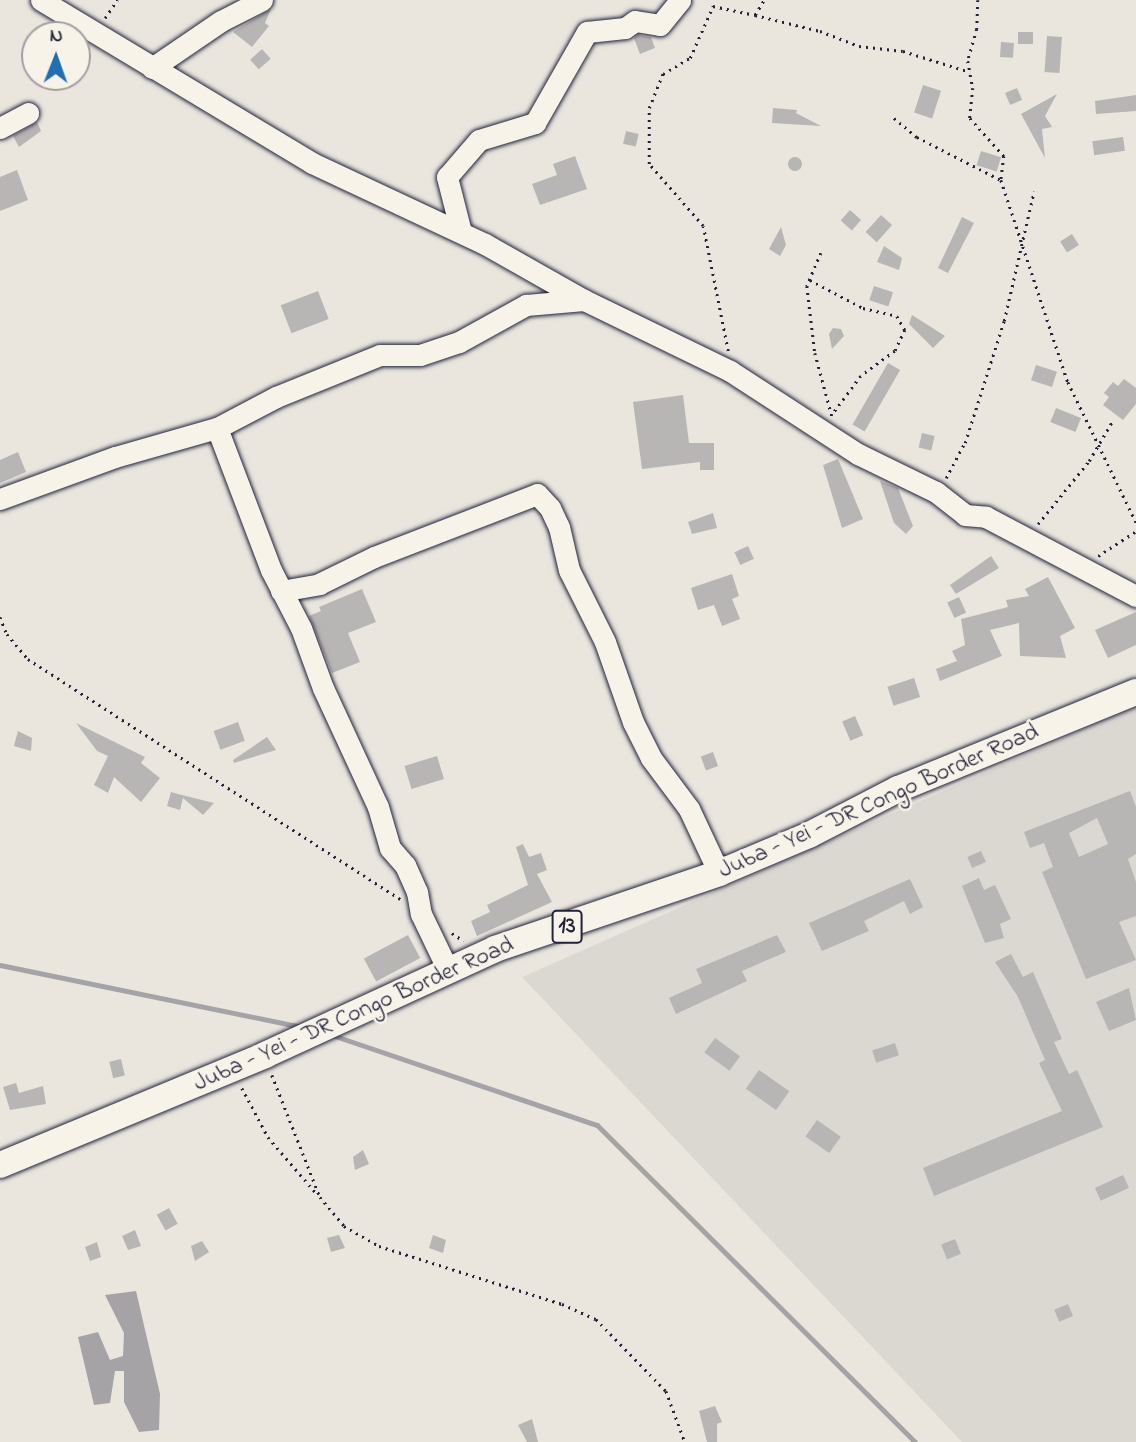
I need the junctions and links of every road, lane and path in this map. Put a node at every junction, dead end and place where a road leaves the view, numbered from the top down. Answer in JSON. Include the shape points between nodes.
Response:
{"nodes":[{"id":1,"x":41,"y":0,"type":"edge"},
{"id":2,"x":262,"y":0,"type":"edge"},
{"id":3,"x":680,"y":0,"type":"edge"},
{"id":4,"x":764,"y":0,"type":"edge"},
{"id":5,"x":978,"y":0,"type":"edge"},
{"id":6,"x":755,"y":15,"type":"junction"},
{"id":7,"x":152,"y":68,"type":"junction"},
{"id":8,"x":970,"y":72,"type":"junction"},
{"id":9,"x":28,"y":113,"type":"dead end"},
{"id":10,"x":894,"y":118,"type":"dead end"},
{"id":11,"x":0,"y":128,"type":"edge"},
{"id":12,"x":1001,"y":180,"type":"junction"},
{"id":13,"x":1034,"y":191,"type":"dead end"},
{"id":14,"x":461,"y":232,"type":"junction"},
{"id":15,"x":1022,"y":248,"type":"junction"},
{"id":16,"x":821,"y":253,"type":"dead end"},
{"id":17,"x":810,"y":280,"type":"junction"},
{"id":18,"x":584,"y":300,"type":"junction"},
{"id":19,"x":730,"y":371,"type":"junction"},
{"id":20,"x":832,"y":415,"type":"junction"},
{"id":21,"x":1112,"y":422,"type":"dead end"},
{"id":22,"x":217,"y":428,"type":"junction"},
{"id":23,"x":1097,"y":442,"type":"junction"},
{"id":24,"x":840,"y":443,"type":"junction"},
{"id":25,"x":936,"y":492,"type":"junction"},
{"id":26,"x":0,"y":499,"type":"edge"},
{"id":27,"x":1136,"y":522,"type":"edge"},
{"id":28,"x":1136,"y":531,"type":"edge"},
{"id":29,"x":1023,"y":538,"type":"junction"},
{"id":30,"x":1080,"y":567,"type":"junction"},
{"id":31,"x":281,"y":591,"type":"junction"},
{"id":32,"x":1136,"y":596,"type":"edge"},
{"id":33,"x":0,"y":617,"type":"edge"},
{"id":34,"x":1136,"y":692,"type":"edge"},
{"id":35,"x":719,"y":873,"type":"junction"},
{"id":36,"x":421,"y":914,"type":"junction"},
{"id":37,"x":448,"y":929,"type":"dead end"},
{"id":38,"x":495,"y":949,"type":"junction"},
{"id":39,"x":448,"y":970,"type":"junction"},
{"id":40,"x":254,"y":1060,"type":"junction"},
{"id":41,"x":0,"y":1165,"type":"edge"},
{"id":42,"x":320,"y":1197,"type":"junction"},
{"id":43,"x":685,"y":1442,"type":"edge"}],
"edges":[{"from":1,"to":7,"type":"street"},
{"from":2,"to":7,"type":"street","via":[[221,21]]},
{"from":3,"to":14,"type":"street","via":[[660,25],[635,21],[625,29],[587,32],[535,123],[479,140],[447,177]]},
{"from":4,"to":6,"type":"path"},
{"from":5,"to":8,"type":"path"},
{"from":6,"to":8,"type":"path"},
{"from":6,"to":19,"type":"path","via":[[713,6],[691,58],[663,74],[649,108],[649,164],[703,226],[727,332]]},
{"from":7,"to":14,"type":"street","via":[[312,163]]},
{"from":8,"to":12,"type":"path","via":[[970,118],[1004,156]]},
{"from":9,"to":11,"type":"street"},
{"from":10,"to":12,"type":"path","via":[[917,137]]},
{"from":12,"to":15,"type":"path"},
{"from":13,"to":15,"type":"path"},
{"from":14,"to":18,"type":"street"},
{"from":15,"to":23,"type":"path","via":[[1068,382]]},
{"from":15,"to":25,"type":"path","via":[[965,443]]},
{"from":16,"to":17,"type":"path"},
{"from":17,"to":20,"type":"path","via":[[815,353]]},
{"from":17,"to":20,"type":"path","via":[[863,308],[897,316],[905,330],[895,351],[861,376]]},
{"from":18,"to":19,"type":"street"},
{"from":18,"to":22,"type":"street","via":[[526,305],[459,342],[420,355],[380,355],[276,397]]},
{"from":19,"to":24,"type":"street"},
{"from":20,"to":24,"type":"path"},
{"from":21,"to":23,"type":"path"},
{"from":22,"to":26,"type":"street","via":[[115,457]]},
{"from":22,"to":31,"type":"street"},
{"from":23,"to":27,"type":"path"},
{"from":23,"to":29,"type":"path","via":[[1089,461]]},
{"from":24,"to":25,"type":"street"},
{"from":25,"to":29,"type":"street","via":[[965,515],[986,517]]},
{"from":28,"to":30,"type":"path"},
{"from":29,"to":30,"type":"street"},
{"from":30,"to":32,"type":"street"},
{"from":31,"to":35,"type":"street","via":[[319,584],[374,557],[537,494],[559,527],[569,570],[605,642],[632,722],[690,809]]},
{"from":31,"to":36,"type":"street","via":[[378,807],[390,848],[405,865],[417,892]]},
{"from":33,"to":36,"type":"path","via":[[7,634],[28,659]]},
{"from":34,"to":35,"type":"main road","name":"Juba - Yei - DR Congo Border Road","number":"13","via":[[898,789],[809,835]]},
{"from":35,"to":38,"type":"main road","name":"Juba - Yei - DR Congo Border Road","number":"13"},
{"from":36,"to":39,"type":"street"},
{"from":37,"to":38,"type":"path","via":[[461,940]]},
{"from":38,"to":39,"type":"main road","name":"Juba - Yei - DR Congo Border Road","number":"13"},
{"from":39,"to":40,"type":"main road","name":"Juba - Yei - DR Congo Border Road","number":"13"},
{"from":40,"to":41,"type":"main road","name":"Juba - Yei - DR Congo Border Road","number":"13"},
{"from":40,"to":42,"type":"path"},
{"from":40,"to":42,"type":"path","via":[[241,1086],[249,1106],[268,1137]]},
{"from":42,"to":43,"type":"path","via":[[344,1226],[379,1246],[596,1319],[666,1391]]}]}
